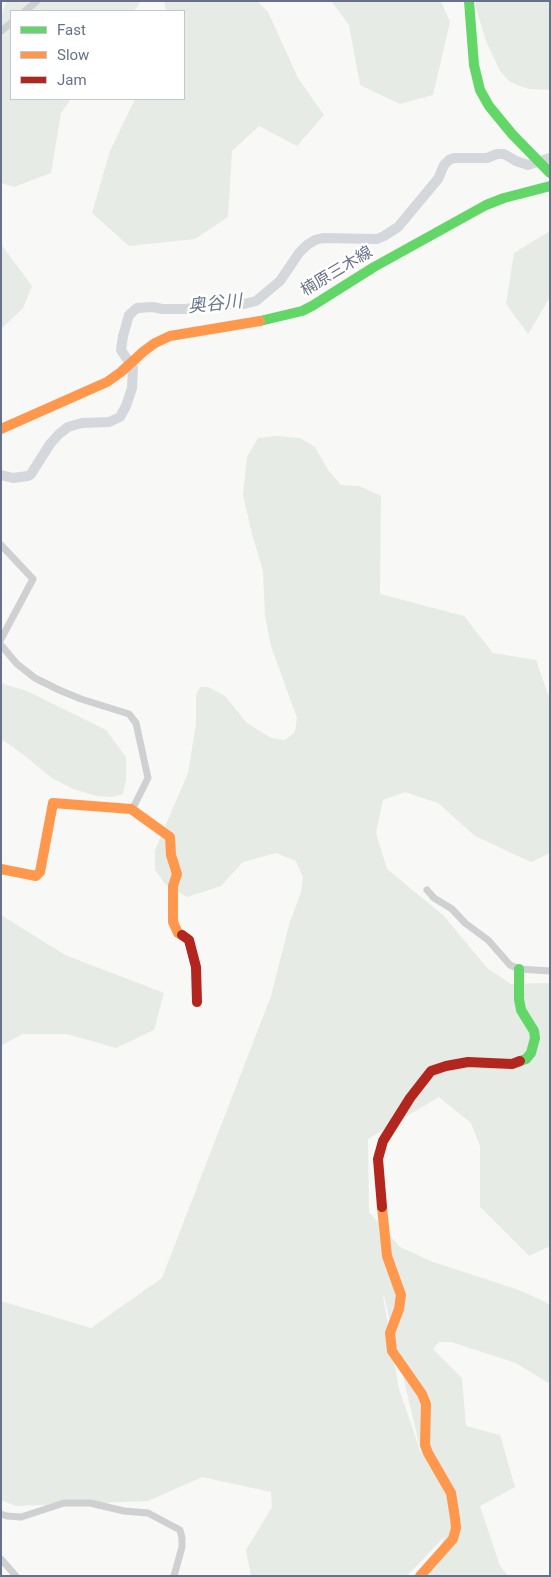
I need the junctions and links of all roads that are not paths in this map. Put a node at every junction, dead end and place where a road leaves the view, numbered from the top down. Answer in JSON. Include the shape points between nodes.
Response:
{"nodes":[{"id":1,"x":36,"y":1,"type":"edge"},
{"id":2,"x":469,"y":1,"type":"edge"},
{"id":3,"x":26,"y":10,"type":"edge"},
{"id":4,"x":547,"y":170,"type":"edge"},
{"id":5,"x":550,"y":186,"type":"edge"},
{"id":6,"x":1,"y":429,"type":"edge"},
{"id":7,"x":1,"y":545,"type":"edge"},
{"id":8,"x":1,"y":639,"type":"edge"},
{"id":9,"x":1,"y":645,"type":"edge"},
{"id":10,"x":132,"y":810,"type":"junction"},
{"id":11,"x":1,"y":869,"type":"edge"},
{"id":12,"x":428,"y":890,"type":"dead end"},
{"id":13,"x":519,"y":969,"type":"junction"},
{"id":14,"x":550,"y":972,"type":"edge"},
{"id":15,"x":197,"y":1002,"type":"dead end"},
{"id":16,"x":1,"y":1514,"type":"edge"},
{"id":17,"x":1,"y":1560,"type":"edge"},
{"id":18,"x":16,"y":1576,"type":"edge"},
{"id":19,"x":174,"y":1576,"type":"edge"},
{"id":20,"x":420,"y":1576,"type":"edge"}],
"edges":[{"from":1,"to":3,"type":"street"},
{"from":2,"to":4,"type":"street","via":[[474,65],[480,90],[512,134]]},
{"from":5,"to":6,"type":"street","name":"楠原三木線","via":[[486,205],[302,311],[170,336],[101,385]]},
{"from":7,"to":8,"type":"street","via":[[34,579]]},
{"from":9,"to":10,"type":"street","via":[[34,678],[81,699],[129,714],[136,723],[148,778]]},
{"from":10,"to":11,"type":"street","via":[[53,803],[40,872],[36,876]]},
{"from":10,"to":15,"type":"street","via":[[170,837],[177,874],[173,886],[173,922],[178,933],[189,940],[196,967]]},
{"from":12,"to":13,"type":"street","via":[[488,940],[510,965]]},
{"from":13,"to":14,"type":"street"},
{"from":13,"to":20,"type":"street","via":[[521,1010],[535,1038],[531,1053],[526,1059],[512,1064],[468,1062],[431,1071],[383,1141],[378,1159],[387,1256],[401,1295],[390,1333],[392,1351],[426,1404],[425,1445],[451,1492],[455,1518],[453,1539]]},
{"from":16,"to":19,"type":"street","via":[[21,1517],[64,1503],[90,1503],[148,1513],[180,1530],[182,1548]]},
{"from":17,"to":18,"type":"street"}]}
